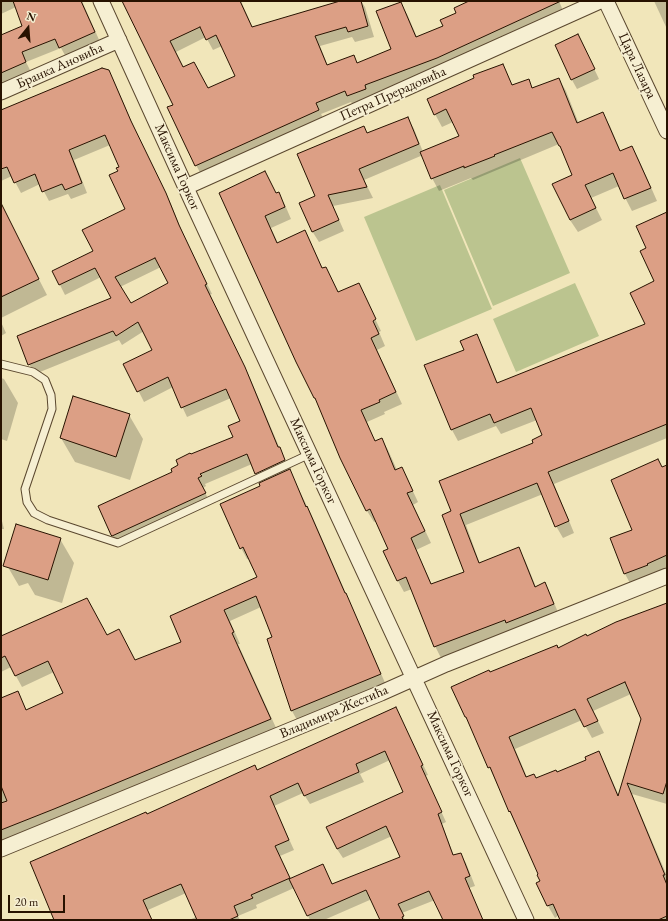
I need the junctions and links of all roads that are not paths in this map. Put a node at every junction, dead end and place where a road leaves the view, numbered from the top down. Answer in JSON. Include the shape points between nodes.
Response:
{"nodes":[{"id":1,"x":101,"y":1,"type":"edge"},
{"id":2,"x":600,"y":1,"type":"edge"},
{"id":3,"x":606,"y":1,"type":"edge"},
{"id":4,"x":119,"y":40,"type":"junction"},
{"id":5,"x":1,"y":92,"type":"edge"},
{"id":6,"x":667,"y":131,"type":"edge"},
{"id":7,"x":186,"y":187,"type":"junction"},
{"id":8,"x":1,"y":364,"type":"edge"},
{"id":9,"x":310,"y":454,"type":"junction"},
{"id":10,"x":667,"y":576,"type":"edge"},
{"id":11,"x":414,"y":678,"type":"junction"},
{"id":12,"x":1,"y":849,"type":"edge"},
{"id":13,"x":526,"y":920,"type":"edge"}],
"edges":[{"from":1,"to":4,"type":"street","name":"Максима Горког"},
{"from":2,"to":7,"type":"street","name":"Петра Прерадовића"},
{"from":3,"to":6,"type":"street","name":"Цара Лазара"},
{"from":4,"to":5,"type":"street","name":"Бранка Ановића"},
{"from":4,"to":7,"type":"street","name":"Максима Горког"},
{"from":7,"to":9,"type":"street","name":"Максима Горког"},
{"from":8,"to":9,"type":"lane","via":[[33,372],[45,380],[52,395],[52,409],[26,489],[27,502],[34,513],[118,543]]},
{"from":9,"to":11,"type":"street","name":"Максима Горког"},
{"from":10,"to":11,"type":"street","name":"Владимира Жестића"},
{"from":11,"to":12,"type":"street","name":"Владимира Жестића"},
{"from":11,"to":13,"type":"street","name":"Максима Горког"}]}
